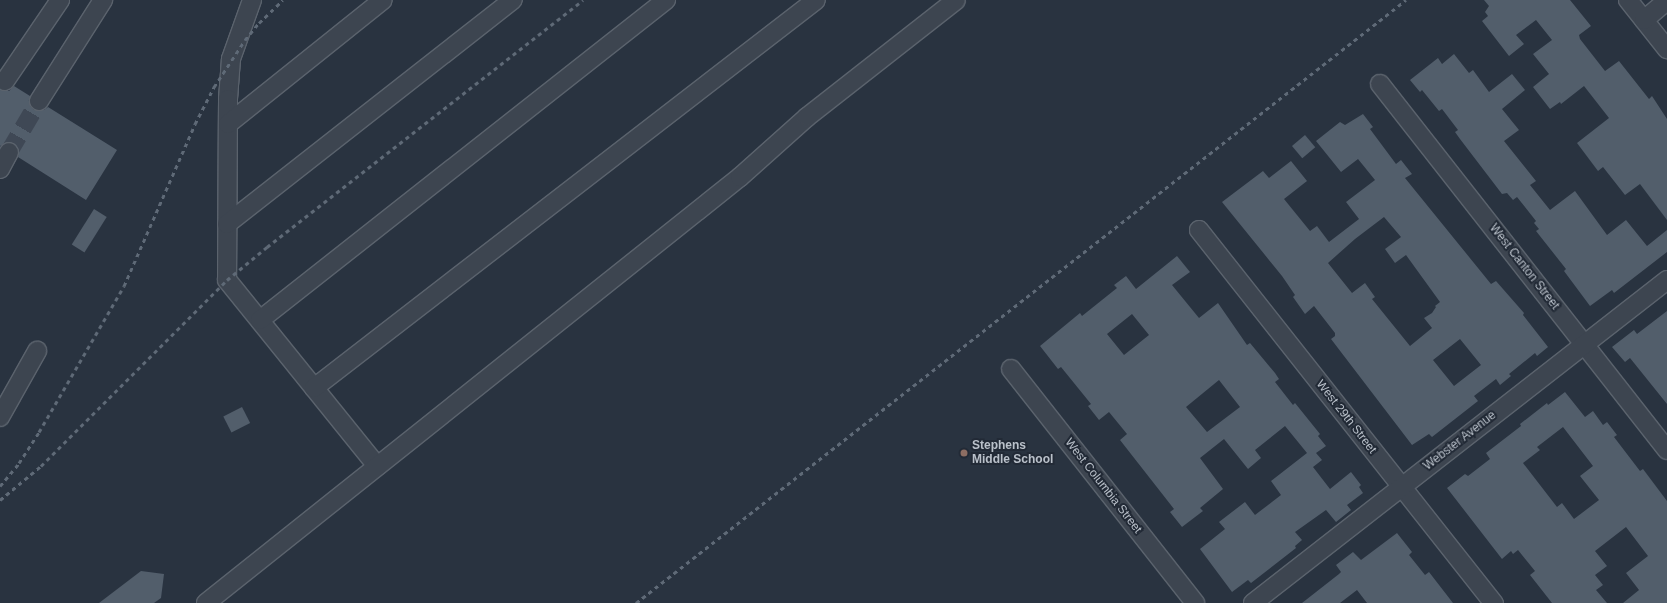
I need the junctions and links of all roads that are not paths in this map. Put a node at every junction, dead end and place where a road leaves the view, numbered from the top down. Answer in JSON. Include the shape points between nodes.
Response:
{"nodes":[{"id":1,"x":60,"y":0,"type":"edge"},
{"id":2,"x":103,"y":0,"type":"edge"},
{"id":3,"x":252,"y":0,"type":"edge"},
{"id":4,"x":383,"y":0,"type":"edge"},
{"id":5,"x":513,"y":0,"type":"edge"},
{"id":6,"x":666,"y":0,"type":"edge"},
{"id":7,"x":816,"y":0,"type":"edge"},
{"id":8,"x":956,"y":0,"type":"edge"},
{"id":9,"x":1628,"y":0,"type":"edge"},
{"id":10,"x":1667,"y":2,"type":"edge"},
{"id":11,"x":1644,"y":20,"type":"junction"},
{"id":12,"x":1667,"y":49,"type":"edge"},
{"id":13,"x":4,"y":81,"type":"dead end"},
{"id":14,"x":1380,"y":84,"type":"dead end"},
{"id":15,"x":39,"y":101,"type":"tunnel mouth"},
{"id":16,"x":228,"y":124,"type":"junction"},
{"id":17,"x":10,"y":152,"type":"tunnel mouth"},
{"id":18,"x":0,"y":169,"type":"edge"},
{"id":19,"x":227,"y":224,"type":"junction"},
{"id":20,"x":1199,"y":230,"type":"dead end"},
{"id":21,"x":1667,"y":280,"type":"edge"},
{"id":22,"x":260,"y":320,"type":"junction"},
{"id":23,"x":1584,"y":344,"type":"junction"},
{"id":24,"x":37,"y":351,"type":"dead end"},
{"id":25,"x":1011,"y":369,"type":"dead end"},
{"id":26,"x":314,"y":388,"type":"junction"},
{"id":27,"x":0,"y":417,"type":"edge"},
{"id":28,"x":1667,"y":450,"type":"edge"},
{"id":29,"x":377,"y":466,"type":"junction"},
{"id":30,"x":1402,"y":487,"type":"junction"},
{"id":31,"x":206,"y":603,"type":"edge"},
{"id":32,"x":1195,"y":603,"type":"edge"},
{"id":33,"x":1254,"y":603,"type":"edge"},
{"id":34,"x":1494,"y":603,"type":"edge"}],
"edges":[{"from":1,"to":13,"type":"street"},
{"from":2,"to":15,"type":"street"},
{"from":3,"to":16,"type":"street","via":[[231,59]]},
{"from":4,"to":16,"type":"street"},
{"from":5,"to":19,"type":"street"},
{"from":6,"to":22,"type":"street"},
{"from":7,"to":26,"type":"street"},
{"from":8,"to":29,"type":"street","via":[[806,117],[740,177]]},
{"from":9,"to":11,"type":"street"},
{"from":10,"to":11,"type":"street"},
{"from":11,"to":12,"type":"street"},
{"from":14,"to":23,"type":"street","name":"West Canton Street"},
{"from":16,"to":19,"type":"street"},
{"from":17,"to":18,"type":"street"},
{"from":19,"to":22,"type":"street","via":[[227,280]]},
{"from":20,"to":30,"type":"street","name":"West 29th Street"},
{"from":21,"to":23,"type":"street","name":"Webster Avenue"},
{"from":22,"to":26,"type":"street"},
{"from":23,"to":28,"type":"street","name":"West Canton Street"},
{"from":23,"to":30,"type":"street","name":"Webster Avenue"},
{"from":24,"to":27,"type":"street"},
{"from":25,"to":32,"type":"street","name":"West Columbia Street"},
{"from":26,"to":29,"type":"street"},
{"from":29,"to":31,"type":"street"},
{"from":30,"to":33,"type":"street","name":"Webster Avenue"},
{"from":30,"to":34,"type":"street","name":"West 29th Street"}]}
